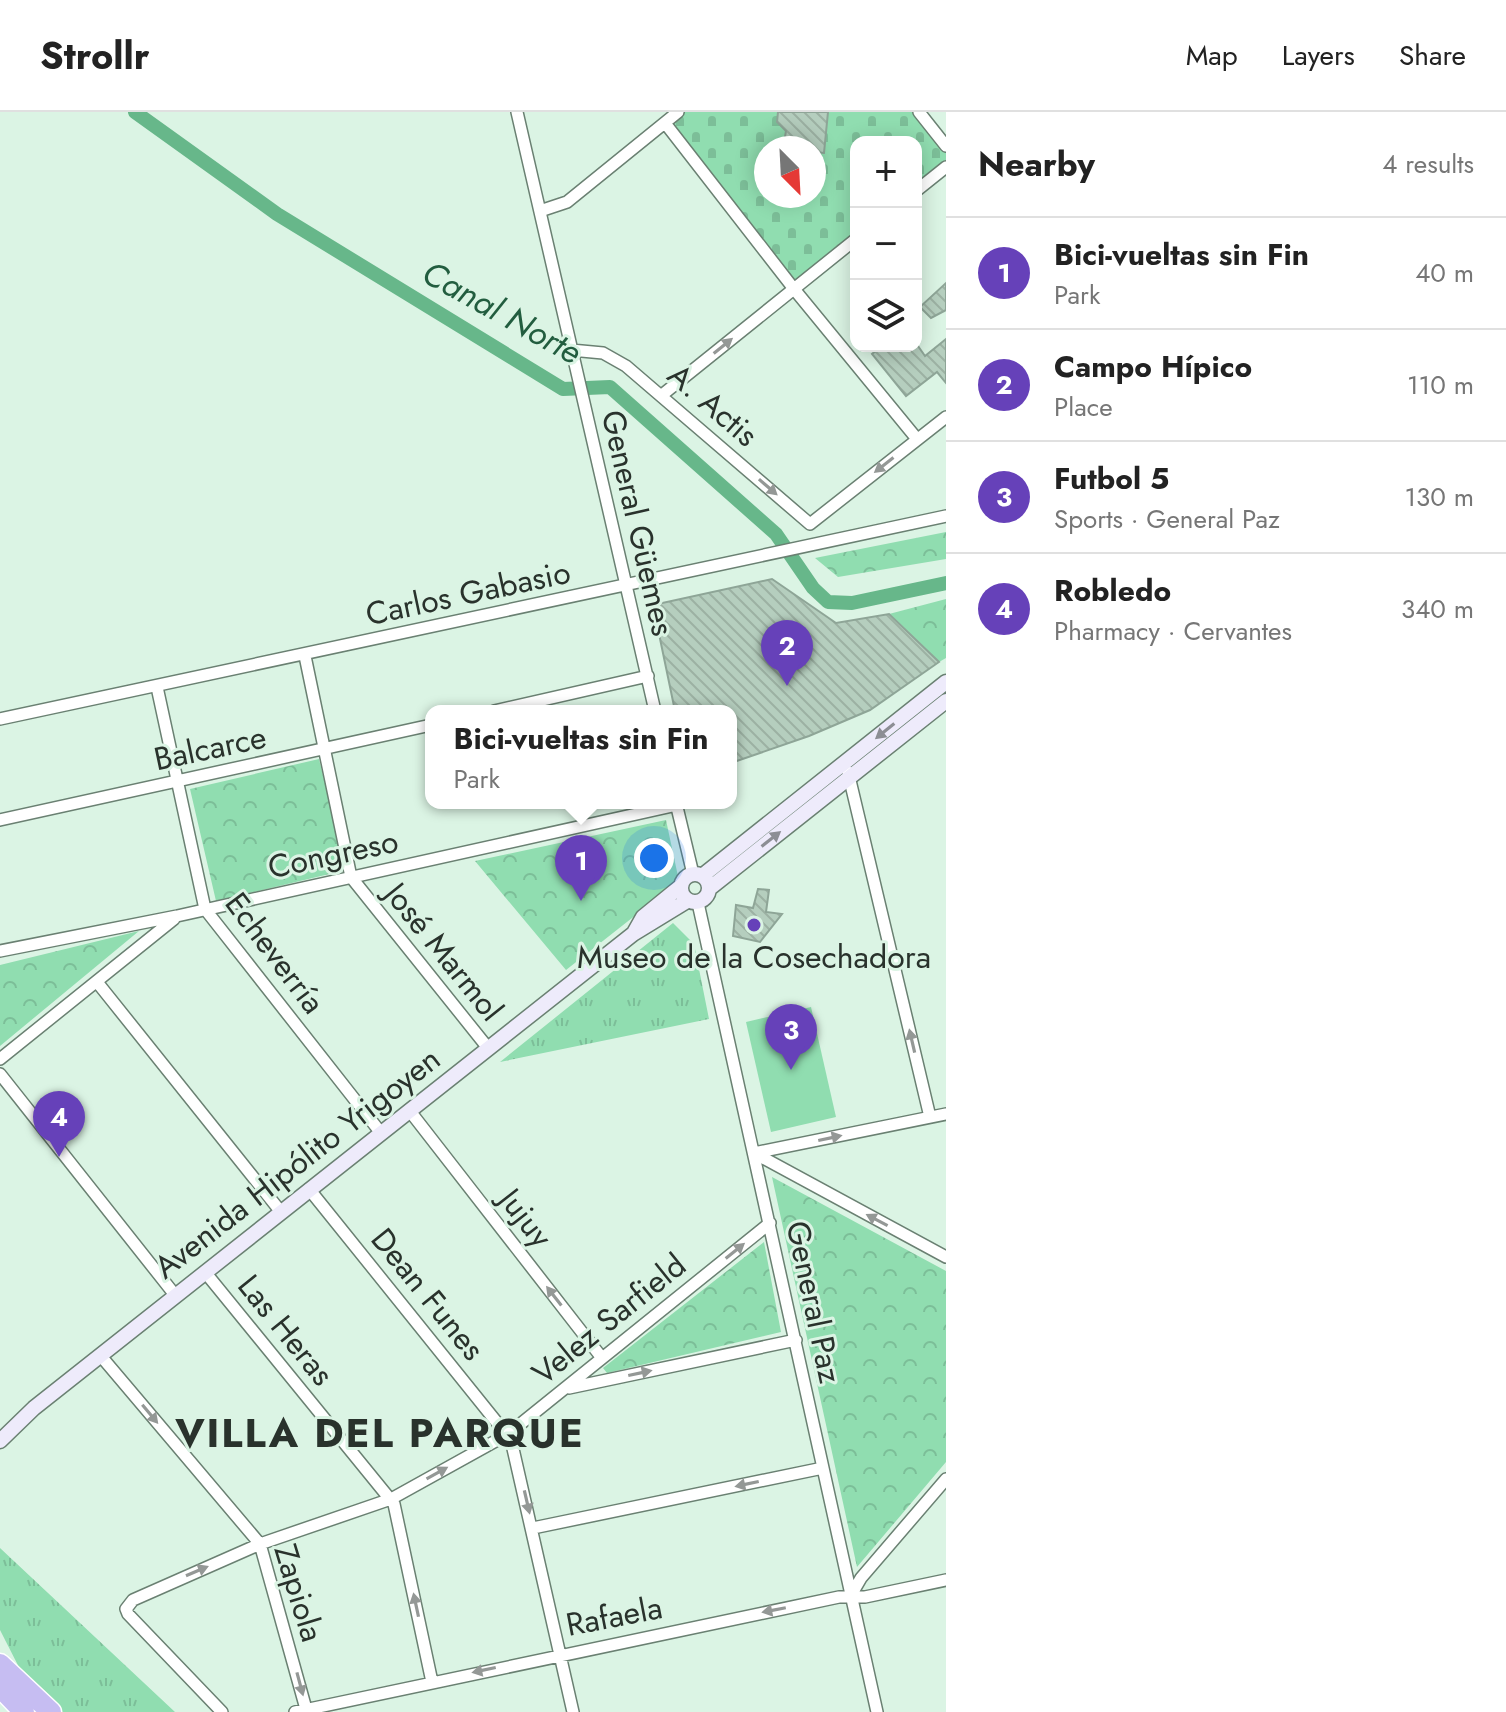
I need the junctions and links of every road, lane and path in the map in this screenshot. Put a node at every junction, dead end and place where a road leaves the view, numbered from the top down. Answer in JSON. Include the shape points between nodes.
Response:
{"nodes":[{"id":1,"x":517,"y":112,"type":"edge"},
{"id":2,"x":678,"y":112,"type":"edge"},
{"id":3,"x":919,"y":112,"type":"edge"},
{"id":4,"x":665,"y":123,"type":"junction"},
{"id":5,"x":946,"y":146,"type":"edge"},
{"id":6,"x":946,"y":167,"type":"edge"},
{"id":7,"x":922,"y":186,"type":"edge"},
{"id":8,"x":540,"y":211,"type":"junction"},
{"id":9,"x":850,"y":244,"type":"edge"},
{"id":10,"x":794,"y":289,"type":"junction"},
{"id":11,"x":571,"y":350,"type":"junction"},
{"id":12,"x":662,"y":395,"type":"junction"},
{"id":13,"x":946,"y":417,"type":"edge"},
{"id":14,"x":917,"y":439,"type":"junction"},
{"id":15,"x":946,"y":516,"type":"edge"},
{"id":16,"x":810,"y":524,"type":"junction"},
{"id":17,"x":811,"y":544,"type":"junction"},
{"id":18,"x":626,"y":585,"type":"junction"},
{"id":19,"x":305,"y":656,"type":"junction"},
{"id":20,"x":648,"y":676,"type":"junction"},
{"id":21,"x":946,"y":682,"type":"edge"},
{"id":22,"x":157,"y":687,"type":"junction"},
{"id":23,"x":946,"y":701,"type":"edge"},
{"id":24,"x":520,"y":705,"type":"edge"},
{"id":25,"x":654,"y":705,"type":"edge"},
{"id":26,"x":0,"y":719,"type":"edge"},
{"id":27,"x":425,"y":726,"type":"edge"},
{"id":28,"x":324,"y":749,"type":"junction"},
{"id":29,"x":847,"y":770,"type":"junction"},
{"id":30,"x":176,"y":782,"type":"junction"},
{"id":31,"x":655,"y":809,"type":"edge"},
{"id":32,"x":679,"y":809,"type":"edge"},
{"id":33,"x":0,"y":820,"type":"edge"},
{"id":34,"x":351,"y":877,"type":"junction"},
{"id":35,"x":702,"y":879,"type":"junction"},
{"id":36,"x":681,"y":886,"type":"junction"},
{"id":37,"x":692,"y":902,"type":"junction"},
{"id":38,"x":205,"y":909,"type":"junction"},
{"id":39,"x":177,"y":916,"type":"junction"},
{"id":40,"x":633,"y":934,"type":"junction"},
{"id":41,"x":0,"y":951,"type":"edge"},
{"id":42,"x":97,"y":982,"type":"junction"},
{"id":43,"x":488,"y":1048,"type":"junction"},
{"id":44,"x":0,"y":1059,"type":"edge"},
{"id":45,"x":0,"y":1074,"type":"edge"},
{"id":46,"x":409,"y":1110,"type":"junction"},
{"id":47,"x":946,"y":1114,"type":"edge"},
{"id":48,"x":930,"y":1117,"type":"junction"},
{"id":49,"x":381,"y":1133,"type":"junction"},
{"id":50,"x":754,"y":1153,"type":"junction"},
{"id":51,"x":309,"y":1189,"type":"junction"},
{"id":52,"x":281,"y":1212,"type":"junction"},
{"id":53,"x":770,"y":1223,"type":"junction"},
{"id":54,"x":946,"y":1257,"type":"edge"},
{"id":55,"x":205,"y":1272,"type":"junction"},
{"id":56,"x":175,"y":1295,"type":"junction"},
{"id":57,"x":796,"y":1340,"type":"junction"},
{"id":58,"x":100,"y":1355,"type":"junction"},
{"id":59,"x":602,"y":1358,"type":"junction"},
{"id":60,"x":564,"y":1389,"type":"junction"},
{"id":61,"x":508,"y":1434,"type":"junction"},
{"id":62,"x":0,"y":1441,"type":"edge"},
{"id":63,"x":823,"y":1468,"type":"junction"},
{"id":64,"x":946,"y":1479,"type":"edge"},
{"id":65,"x":391,"y":1499,"type":"junction"},
{"id":66,"x":533,"y":1528,"type":"junction"},
{"id":67,"x":260,"y":1544,"type":"junction"},
{"id":68,"x":946,"y":1580,"type":"edge"},
{"id":69,"x":850,"y":1597,"type":"junction"},
{"id":70,"x":560,"y":1653,"type":"junction"},
{"id":71,"x":0,"y":1664,"type":"edge"},
{"id":72,"x":432,"y":1682,"type":"junction"},
{"id":73,"x":0,"y":1687,"type":"edge"},
{"id":74,"x":300,"y":1711,"type":"edge"},
{"id":75,"x":24,"y":1712,"type":"edge"},
{"id":76,"x":51,"y":1712,"type":"edge"},
{"id":77,"x":222,"y":1712,"type":"edge"},
{"id":78,"x":573,"y":1712,"type":"edge"},
{"id":79,"x":877,"y":1712,"type":"edge"}],
"edges":[{"from":1,"to":8,"type":"street","name":"General Güemes"},
{"from":2,"to":4,"type":"street"},
{"from":3,"to":5,"type":"street"},
{"from":4,"to":8,"type":"street","via":[[567,202]]},
{"from":4,"to":10,"type":"street"},
{"from":6,"to":7,"type":"street"},
{"from":8,"to":11,"type":"street","name":"General Güemes"},
{"from":9,"to":10,"type":"street"},
{"from":12,"to":10,"type":"street","one_way":true},
{"from":10,"to":14,"type":"street"},
{"from":11,"to":12,"type":"street","name":"A. Actis","via":[[603,353]]},
{"from":11,"to":18,"type":"street","name":"General Güemes"},
{"from":12,"to":16,"type":"street","name":"A. Actis","one_way":true},
{"from":13,"to":14,"type":"street"},
{"from":14,"to":16,"type":"street","one_way":true},
{"from":15,"to":17,"type":"street","name":"Carlos Gabasio"},
{"from":16,"to":17,"type":"street"},
{"from":17,"to":18,"type":"street","name":"Carlos Gabasio"},
{"from":18,"to":19,"type":"street","name":"Carlos Gabasio"},
{"from":18,"to":20,"type":"street","name":"General Güemes"},
{"from":19,"to":22,"type":"street","name":"Carlos Gabasio"},
{"from":19,"to":28,"type":"street","name":"José Marmol"},
{"from":20,"to":24,"type":"street"},
{"from":20,"to":25,"type":"street","name":"General Güemes"},
{"from":21,"to":29,"type":"street","name":"Avenida Hipólito Yrigoyen","one_way":true},
{"from":22,"to":26,"type":"street","name":"Carlos Gabasio"},
{"from":22,"to":30,"type":"street","name":"Echeverría"},
{"from":23,"to":29,"type":"street","name":"Avenida Hipólito Yrigoyen"},
{"from":27,"to":28,"type":"street","name":"Balcarce"},
{"from":28,"to":30,"type":"street","name":"Balcarce"},
{"from":28,"to":34,"type":"street","name":"José Marmol"},
{"from":29,"to":35,"type":"street","name":"Avenida Hipólito Yrigoyen"},
{"from":48,"to":29,"type":"street","one_way":true},
{"from":30,"to":33,"type":"street","name":"Balcarce"},
{"from":30,"to":38,"type":"street","name":"Echeverría"},
{"from":31,"to":34,"type":"street","name":"Congreso"},
{"from":32,"to":35,"type":"street"},
{"from":34,"to":38,"type":"street","name":"Congreso"},
{"from":34,"to":43,"type":"street","name":"José Marmol"},
{"from":35,"to":36,"type":"street","name":"Avenida Hipólito Yrigoyen"},
{"from":35,"to":37,"type":"street","name":"Avenida Hipólito Yrigoyen","via":[[705,899]]},
{"from":36,"to":37,"type":"street"},
{"from":36,"to":40,"type":"street","name":"Avenida Hipólito Yrigoyen","via":[[643,917]]},
{"from":37,"to":40,"type":"street","name":"Avenida Hipólito Yrigoyen"},
{"from":37,"to":50,"type":"street","name":"General Paz"},
{"from":38,"to":39,"type":"street","name":"Congreso"},
{"from":38,"to":49,"type":"street","name":"Echeverría"},
{"from":39,"to":41,"type":"street","name":"Congreso"},
{"from":39,"to":42,"type":"street"},
{"from":40,"to":43,"type":"street","name":"Avenida Hipólito Yrigoyen"},
{"from":42,"to":44,"type":"street"},
{"from":42,"to":52,"type":"street"},
{"from":43,"to":46,"type":"street","name":"Avenida Hipólito Yrigoyen"},
{"from":45,"to":56,"type":"street"},
{"from":46,"to":49,"type":"street","name":"Avenida Hipólito Yrigoyen"},
{"from":59,"to":46,"type":"street","name":"Jujuy","one_way":true},
{"from":47,"to":48,"type":"street"},
{"from":50,"to":48,"type":"street","one_way":true},
{"from":49,"to":51,"type":"street","name":"Avenida Hipólito Yrigoyen"},
{"from":50,"to":53,"type":"street","name":"General Paz"},
{"from":54,"to":50,"type":"street","one_way":true},
{"from":51,"to":52,"type":"street","name":"Avenida Hipólito Yrigoyen"},
{"from":51,"to":61,"type":"street","name":"Dean Funes"},
{"from":52,"to":55,"type":"street","name":"Avenida Hipólito Yrigoyen"},
{"from":53,"to":57,"type":"street","name":"General Paz"},
{"from":59,"to":53,"type":"street","name":"Velez Sarfield","one_way":true},
{"from":55,"to":56,"type":"street","name":"Avenida Hipólito Yrigoyen"},
{"from":55,"to":65,"type":"street","name":"Las Heras"},
{"from":56,"to":58,"type":"street","name":"Avenida Hipólito Yrigoyen"},
{"from":60,"to":57,"type":"street","one_way":true},
{"from":57,"to":63,"type":"street","name":"General Paz"},
{"from":58,"to":62,"type":"street","name":"Avenida Hipólito Yrigoyen"},
{"from":58,"to":67,"type":"street","name":"Zapiola","one_way":true},
{"from":59,"to":60,"type":"street","name":"Velez Sarfield"},
{"from":60,"to":61,"type":"street","name":"Velez Sarfield"},
{"from":65,"to":61,"type":"street","name":"Velez Sarfield","one_way":true},
{"from":61,"to":66,"type":"street","name":"Dean Funes","one_way":true},
{"from":63,"to":66,"type":"street","one_way":true},
{"from":63,"to":69,"type":"street","name":"General Paz"},
{"from":64,"to":69,"type":"street"},
{"from":65,"to":67,"type":"street","name":"Velez Sarfield"},
{"from":72,"to":65,"type":"street","name":"Las Heras","one_way":true},
{"from":66,"to":70,"type":"street","name":"Dean Funes"},
{"from":67,"to":74,"type":"street","name":"Zapiola","one_way":true},
{"from":77,"to":67,"type":"street","name":"Velez Sarfield","one_way":true,"via":[[134,1620],[128,1605],[141,1594]]},
{"from":68,"to":69,"type":"street","name":"Rafaela"},
{"from":69,"to":70,"type":"street","name":"Rafaela","one_way":true},
{"from":69,"to":79,"type":"street","name":"General Paz"},
{"from":70,"to":72,"type":"street","name":"Rafaela","one_way":true},
{"from":70,"to":78,"type":"street","name":"Dean Funes"},
{"from":71,"to":76,"type":"highway"},
{"from":72,"to":74,"type":"street","name":"Rafaela"},
{"from":73,"to":75,"type":"highway"}]}
